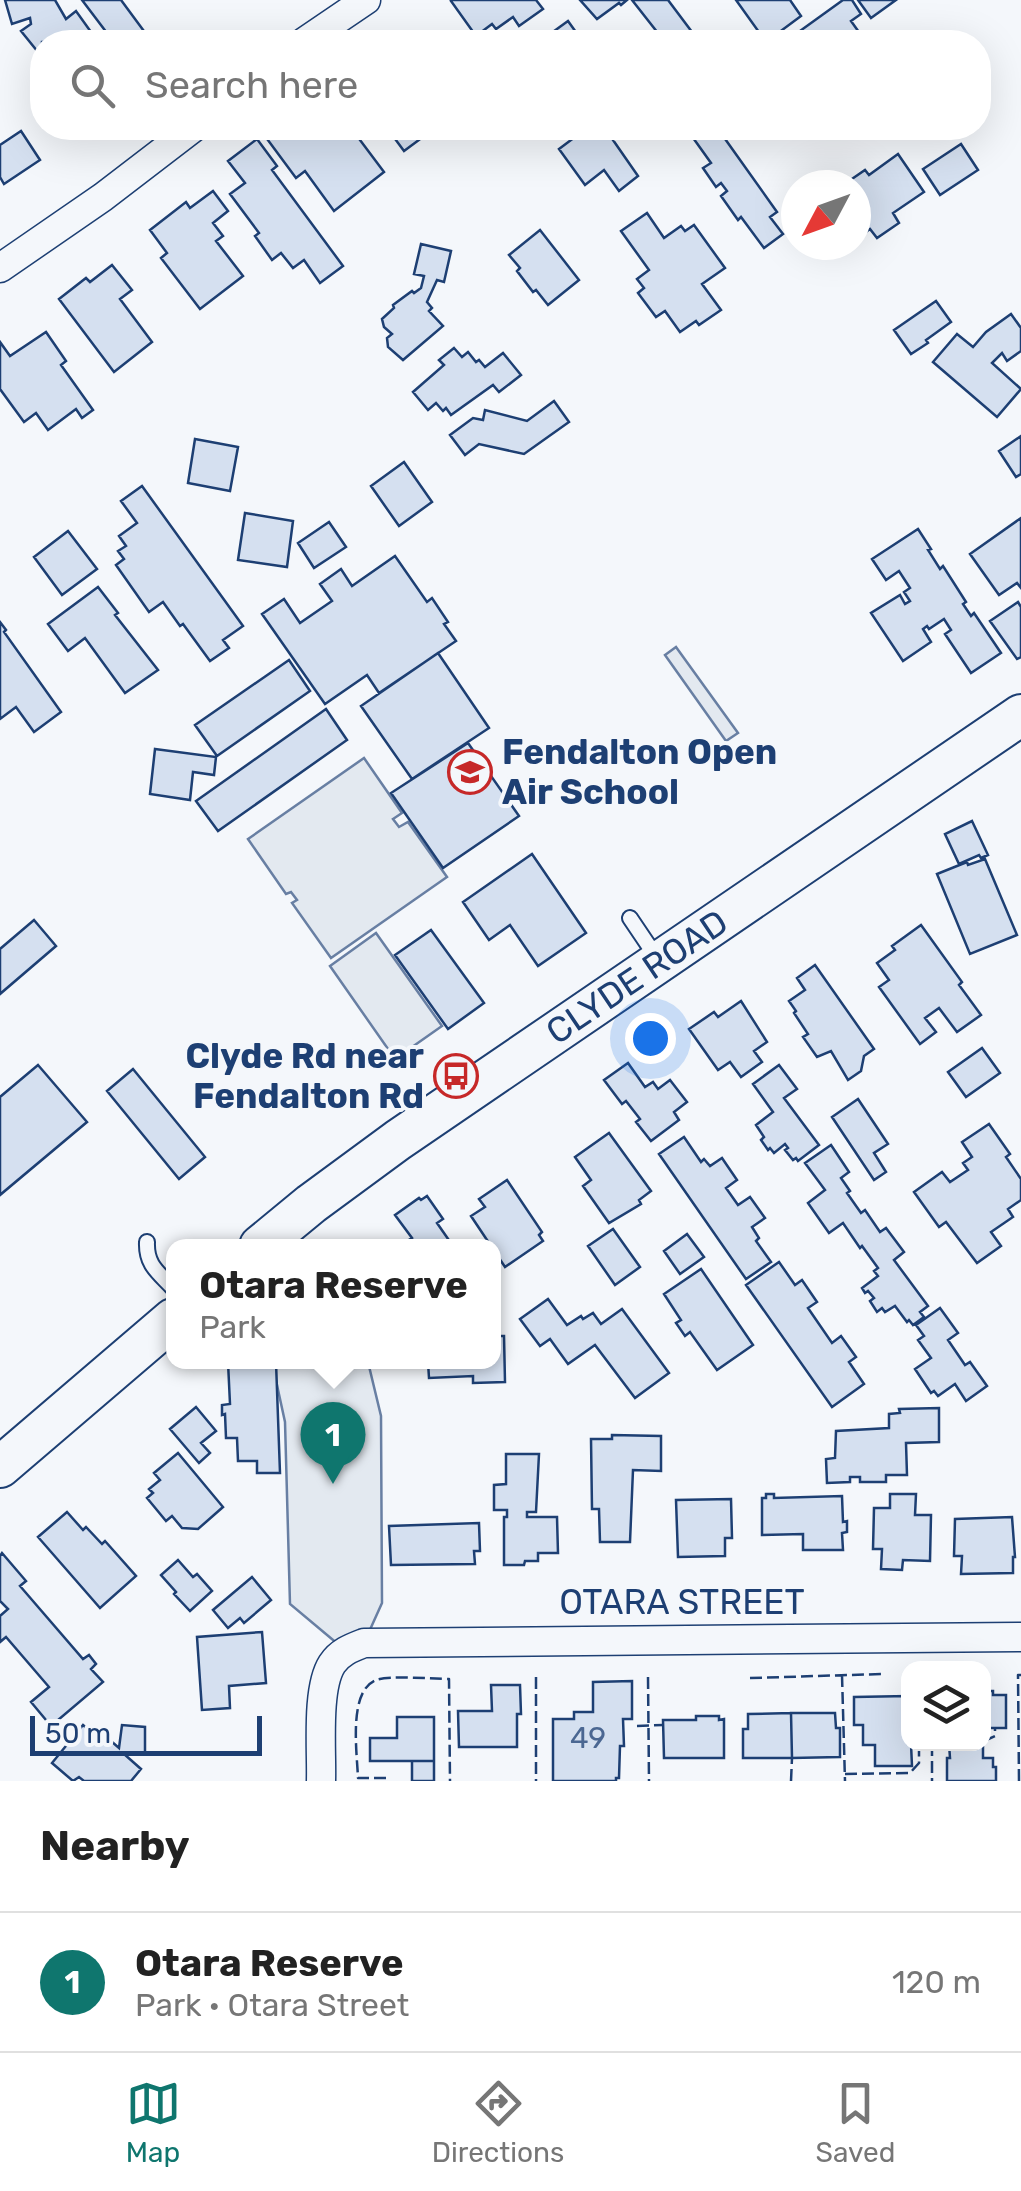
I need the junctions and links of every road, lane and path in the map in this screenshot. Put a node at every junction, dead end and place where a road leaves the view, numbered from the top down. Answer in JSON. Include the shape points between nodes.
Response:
{"nodes":[{"id":1,"x":366,"y":0,"type":"edge"},
{"id":2,"x":322,"y":30,"type":"edge"},
{"id":3,"x":178,"y":140,"type":"edge"},
{"id":4,"x":0,"y":268,"type":"edge"},
{"id":5,"x":1021,"y":715,"type":"edge"},
{"id":6,"x":630,"y":918,"type":"dead end"},
{"id":7,"x":659,"y":962,"type":"junction"},
{"id":8,"x":268,"y":1239,"type":"edge"},
{"id":9,"x":147,"y":1242,"type":"dead end"},
{"id":10,"x":166,"y":1281,"type":"edge"},
{"id":11,"x":166,"y":1325,"type":"edge"},
{"id":12,"x":0,"y":1467,"type":"edge"},
{"id":13,"x":1021,"y":1637,"type":"edge"},
{"id":14,"x":321,"y":1781,"type":"edge"}],
"edges":[{"from":1,"to":2,"type":"street"},
{"from":3,"to":4,"type":"street"},
{"from":5,"to":7,"type":"street","name":"CLYDE ROAD"},
{"from":6,"to":7,"type":"lane"},
{"from":7,"to":8,"type":"street","name":"CLYDE ROAD","via":[[398,1140]]},
{"from":9,"to":10,"type":"lane","via":[[150,1264]]},
{"from":11,"to":12,"type":"street"},
{"from":13,"to":14,"type":"street","name":"OTARA STREET","via":[[364,1643],[344,1650],[323,1685]]}]}
